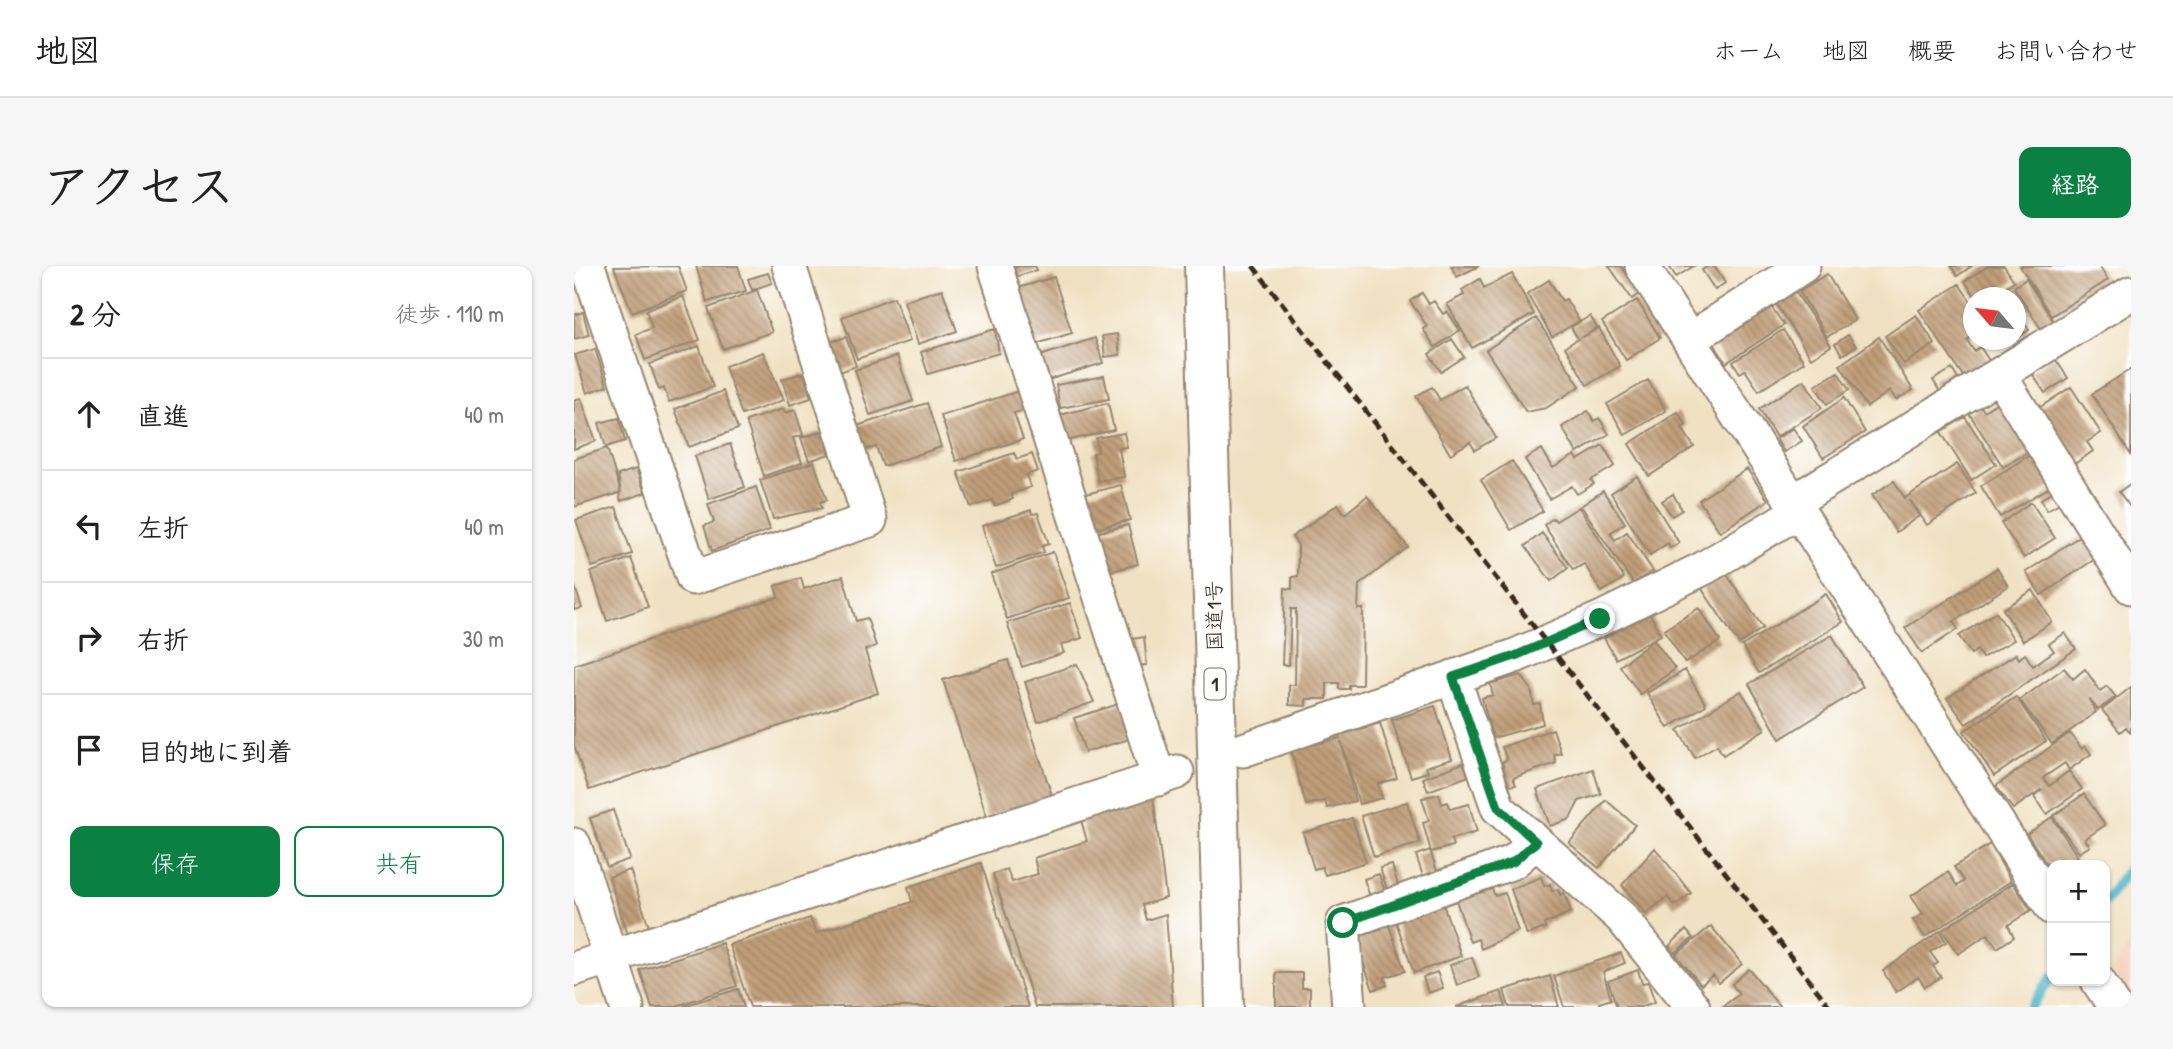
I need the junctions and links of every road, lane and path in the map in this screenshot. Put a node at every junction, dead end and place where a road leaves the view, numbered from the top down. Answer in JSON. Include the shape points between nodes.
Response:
{"nodes":[{"id":1,"x":588,"y":266,"type":"edge"},
{"id":2,"x":789,"y":266,"type":"edge"},
{"id":3,"x":995,"y":266,"type":"edge"},
{"id":4,"x":1204,"y":266,"type":"edge"},
{"id":5,"x":1642,"y":266,"type":"edge"},
{"id":6,"x":1803,"y":266,"type":"edge"},
{"id":7,"x":2131,"y":293,"type":"edge"},
{"id":8,"x":1689,"y":340,"type":"junction"},
{"id":9,"x":2000,"y":376,"type":"junction"},
{"id":10,"x":1796,"y":507,"type":"junction"},
{"id":11,"x":2131,"y":586,"type":"edge"},
{"id":12,"x":1453,"y":677,"type":"junction"},
{"id":13,"x":1243,"y":750,"type":"dead end"},
{"id":14,"x":1536,"y":842,"type":"junction"},
{"id":15,"x":574,"y":845,"type":"edge"},
{"id":16,"x":2047,"y":900,"type":"edge"},
{"id":17,"x":610,"y":957,"type":"junction"},
{"id":18,"x":574,"y":969,"type":"edge"},
{"id":19,"x":2101,"y":986,"type":"edge"},
{"id":20,"x":627,"y":1007,"type":"edge"},
{"id":21,"x":1224,"y":1007,"type":"edge"},
{"id":22,"x":1349,"y":1007,"type":"edge"},
{"id":23,"x":1693,"y":1007,"type":"edge"},
{"id":24,"x":2115,"y":1007,"type":"edge"}],
"edges":[{"from":1,"to":2,"type":"street","via":[[693,578],[870,520]]},
{"from":3,"to":17,"type":"street","via":[[1168,776]]},
{"from":4,"to":21,"type":"highway","name":"国道1号","number":"1"},
{"from":5,"to":8,"type":"street"},
{"from":6,"to":8,"type":"street"},
{"from":7,"to":9,"type":"street"},
{"from":8,"to":10,"type":"street"},
{"from":9,"to":10,"type":"street"},
{"from":9,"to":11,"type":"street"},
{"from":10,"to":12,"type":"street","via":[[1704,568],[1515,656]]},
{"from":10,"to":16,"type":"street"},
{"from":12,"to":13,"type":"street"},
{"from":12,"to":14,"type":"street","via":[[1498,807]]},
{"from":14,"to":22,"type":"street","via":[[1513,862],[1343,923]]},
{"from":14,"to":23,"type":"street","via":[[1622,918]]},
{"from":15,"to":17,"type":"street"},
{"from":17,"to":18,"type":"street"},
{"from":17,"to":20,"type":"street"},
{"from":19,"to":24,"type":"street"}]}
